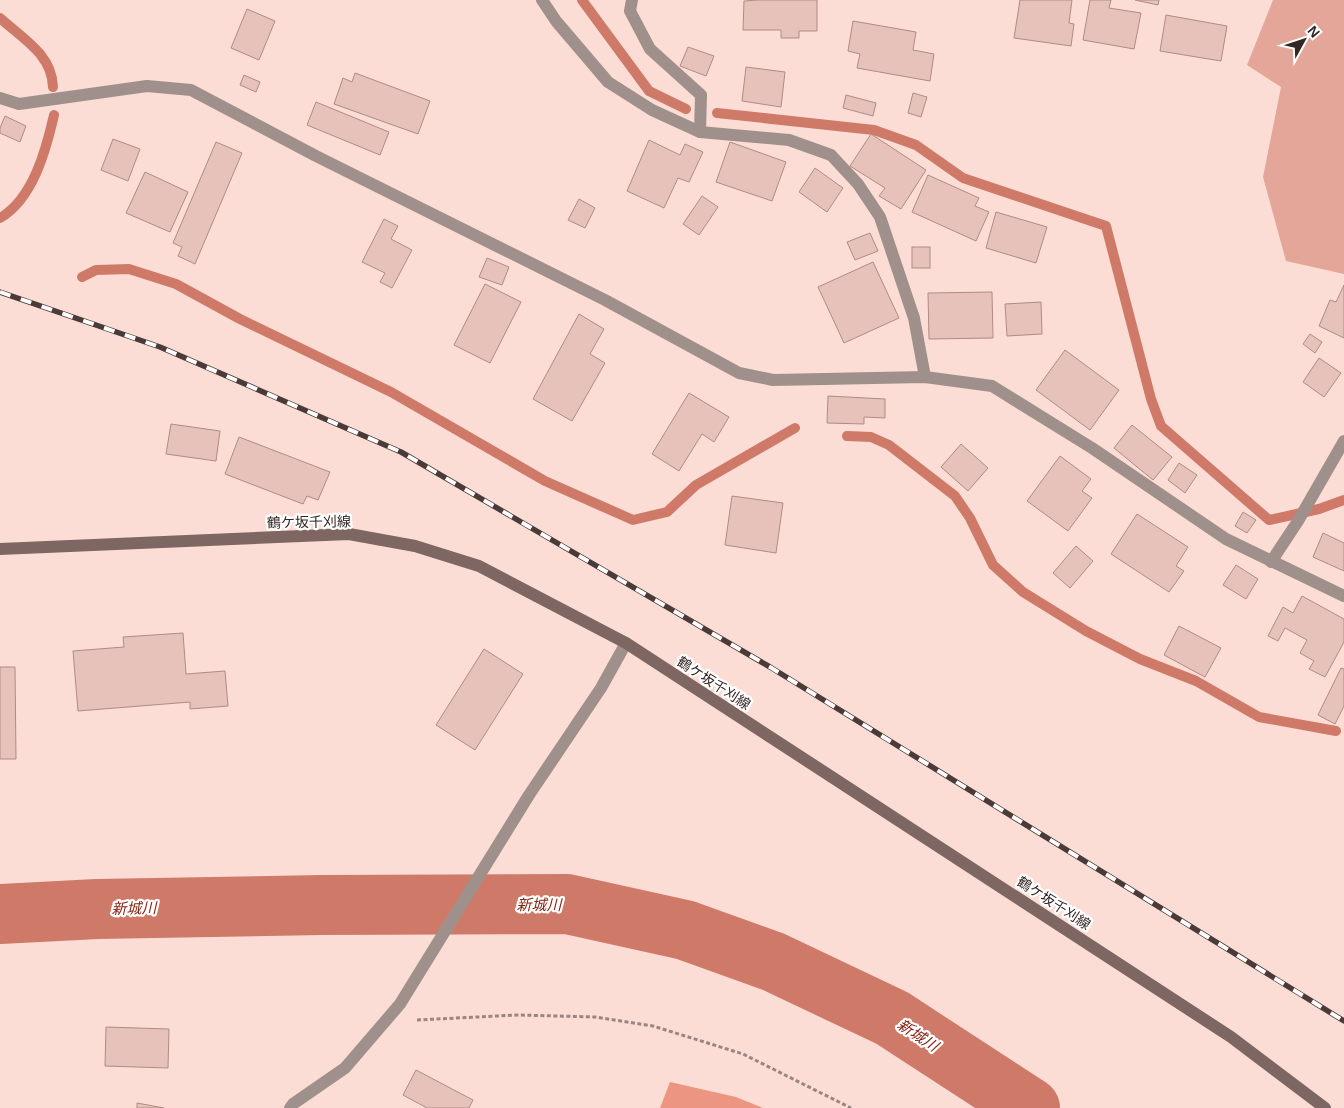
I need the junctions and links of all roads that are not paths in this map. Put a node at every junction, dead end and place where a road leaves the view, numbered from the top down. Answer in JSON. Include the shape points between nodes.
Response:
{"nodes":[{"id":1,"x":542,"y":0,"type":"edge"},
{"id":2,"x":632,"y":0,"type":"edge"},
{"id":3,"x":0,"y":98,"type":"edge"},
{"id":4,"x":700,"y":132,"type":"junction"},
{"id":5,"x":925,"y":377,"type":"junction"},
{"id":6,"x":1344,"y":441,"type":"edge"},
{"id":7,"x":0,"y":549,"type":"edge"},
{"id":8,"x":1271,"y":562,"type":"junction"},
{"id":9,"x":1344,"y":596,"type":"edge"},
{"id":10,"x":626,"y":643,"type":"junction"},
{"id":11,"x":290,"y":1108,"type":"edge"},
{"id":12,"x":1325,"y":1108,"type":"edge"}],
"edges":[{"from":1,"to":4,"type":"street","via":[[608,82],[652,110]]},
{"from":2,"to":4,"type":"street","via":[[630,11],[650,49],[701,95]]},
{"from":3,"to":5,"type":"street","via":[[19,104],[147,86],[191,90],[605,300],[739,373],[773,380]]},
{"from":4,"to":5,"type":"street","via":[[789,140],[831,155],[858,184],[880,217],[914,318]]},
{"from":5,"to":8,"type":"street","via":[[992,386],[1092,448],[1226,539]]},
{"from":6,"to":8,"type":"street"},
{"from":7,"to":10,"type":"main road","name":"鶴ケ坂千刈線","via":[[349,534],[415,546],[480,566]]},
{"from":8,"to":9,"type":"street"},
{"from":10,"to":11,"type":"street","via":[[601,688],[529,795],[400,1004],[345,1068]]},
{"from":10,"to":12,"type":"main road","name":"鶴ケ坂千刈線","via":[[1231,1037]]}]}
